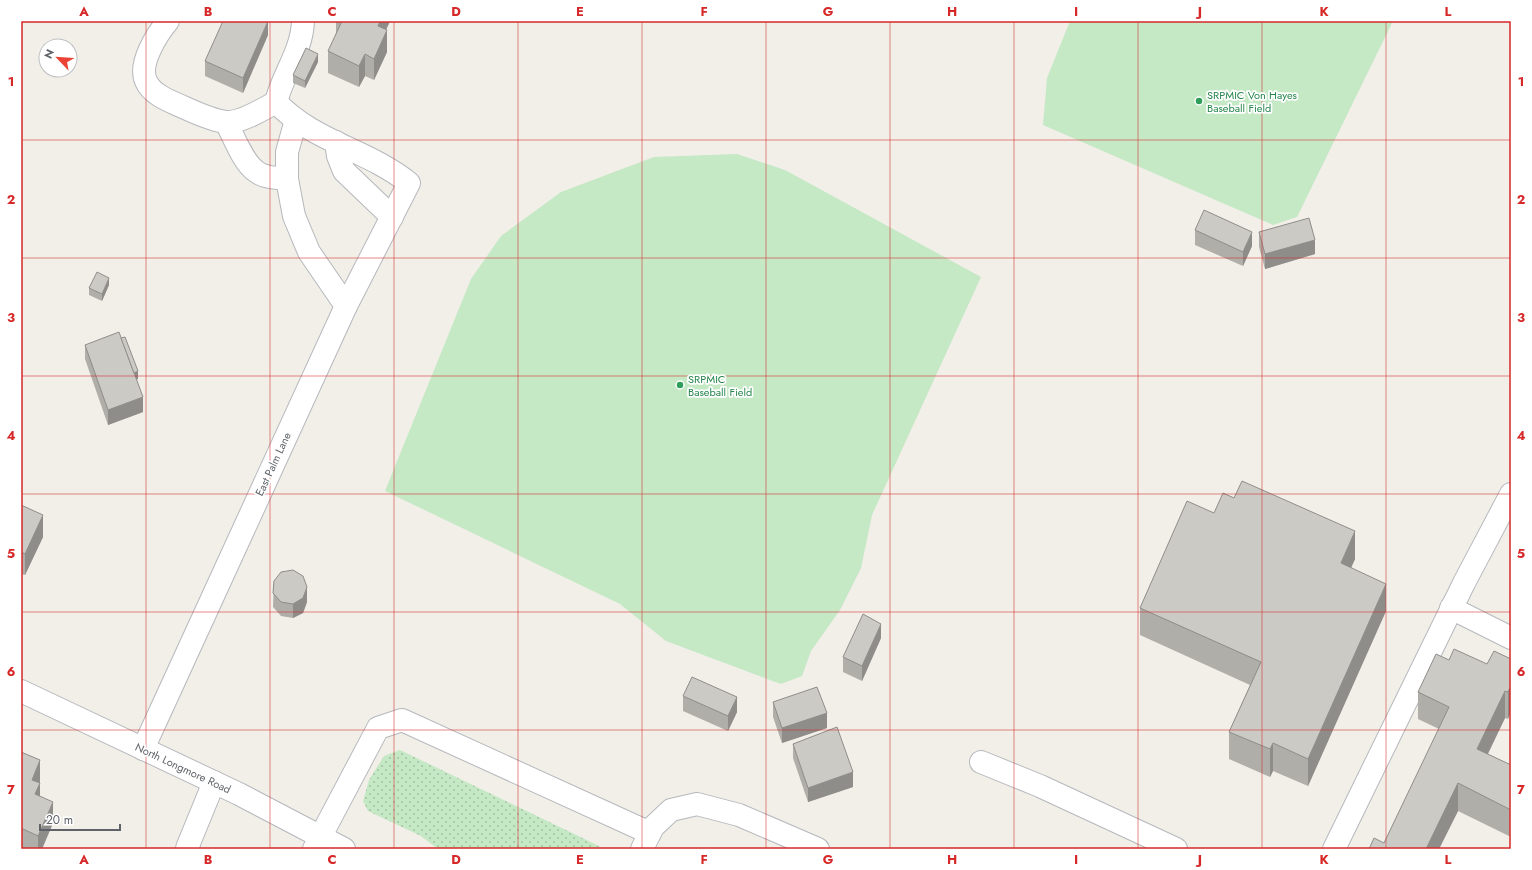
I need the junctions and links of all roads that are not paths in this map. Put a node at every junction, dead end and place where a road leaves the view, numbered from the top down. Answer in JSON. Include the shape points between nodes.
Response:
{"nodes":[{"id":1,"x":168,"y":21,"type":"edge"},
{"id":2,"x":303,"y":21,"type":"edge"},
{"id":3,"x":276,"y":102,"type":"junction"},
{"id":4,"x":296,"y":120,"type":"junction"},
{"id":5,"x":226,"y":122,"type":"junction"},
{"id":6,"x":336,"y":142,"type":"junction"},
{"id":7,"x":287,"y":180,"type":"junction"},
{"id":8,"x":392,"y":217,"type":"junction"},
{"id":9,"x":346,"y":306,"type":"junction"},
{"id":10,"x":1511,"y":494,"type":"edge"},
{"id":11,"x":1451,"y":608,"type":"junction"},
{"id":12,"x":1511,"y":638,"type":"edge"},
{"id":13,"x":21,"y":691,"type":"edge"},
{"id":14,"x":143,"y":749,"type":"junction"},
{"id":15,"x":981,"y":762,"type":"dead end"},
{"id":16,"x":214,"y":782,"type":"junction"},
{"id":17,"x":646,"y":841,"type":"edge"},
{"id":18,"x":318,"y":843,"type":"edge"},
{"id":19,"x":189,"y":849,"type":"edge"},
{"id":20,"x":344,"y":849,"type":"edge"},
{"id":21,"x":818,"y":849,"type":"edge"},
{"id":22,"x":1176,"y":849,"type":"edge"},
{"id":23,"x":1334,"y":849,"type":"edge"}],
"edges":[{"from":1,"to":5,"type":"street","via":[[161,28],[148,54],[143,69],[146,81],[153,90],[166,99],[195,113]]},
{"from":2,"to":3,"type":"street","via":[[295,56]]},
{"from":3,"to":4,"type":"street"},
{"from":3,"to":5,"type":"street","via":[[250,117]]},
{"from":4,"to":6,"type":"street"},
{"from":4,"to":7,"type":"street","via":[[288,152]]},
{"from":5,"to":7,"type":"street","via":[[245,159],[257,172]]},
{"from":6,"to":8,"type":"street","via":[[344,171]]},
{"from":6,"to":8,"type":"street","name":"East Palm Lane","via":[[400,175],[410,183]]},
{"from":7,"to":9,"type":"street","via":[[294,216],[308,252]]},
{"from":8,"to":9,"type":"street","name":"East Palm Lane"},
{"from":9,"to":14,"type":"street","name":"East Palm Lane"},
{"from":10,"to":11,"type":"street"},
{"from":11,"to":12,"type":"street"},
{"from":11,"to":23,"type":"street"},
{"from":13,"to":14,"type":"street","name":"North Longmore Road"},
{"from":14,"to":16,"type":"street","name":"North Longmore Road"},
{"from":15,"to":22,"type":"street","via":[[1040,786]]},
{"from":16,"to":18,"type":"street","name":"North Longmore Road"},
{"from":16,"to":19,"type":"street","via":[[187,848]]},
{"from":17,"to":18,"type":"street","via":[[402,720],[378,728]]},
{"from":17,"to":21,"type":"street","via":[[653,827],[671,810],[697,804],[738,815]]},
{"from":18,"to":20,"type":"street","name":"North Longmore Road"}]}
